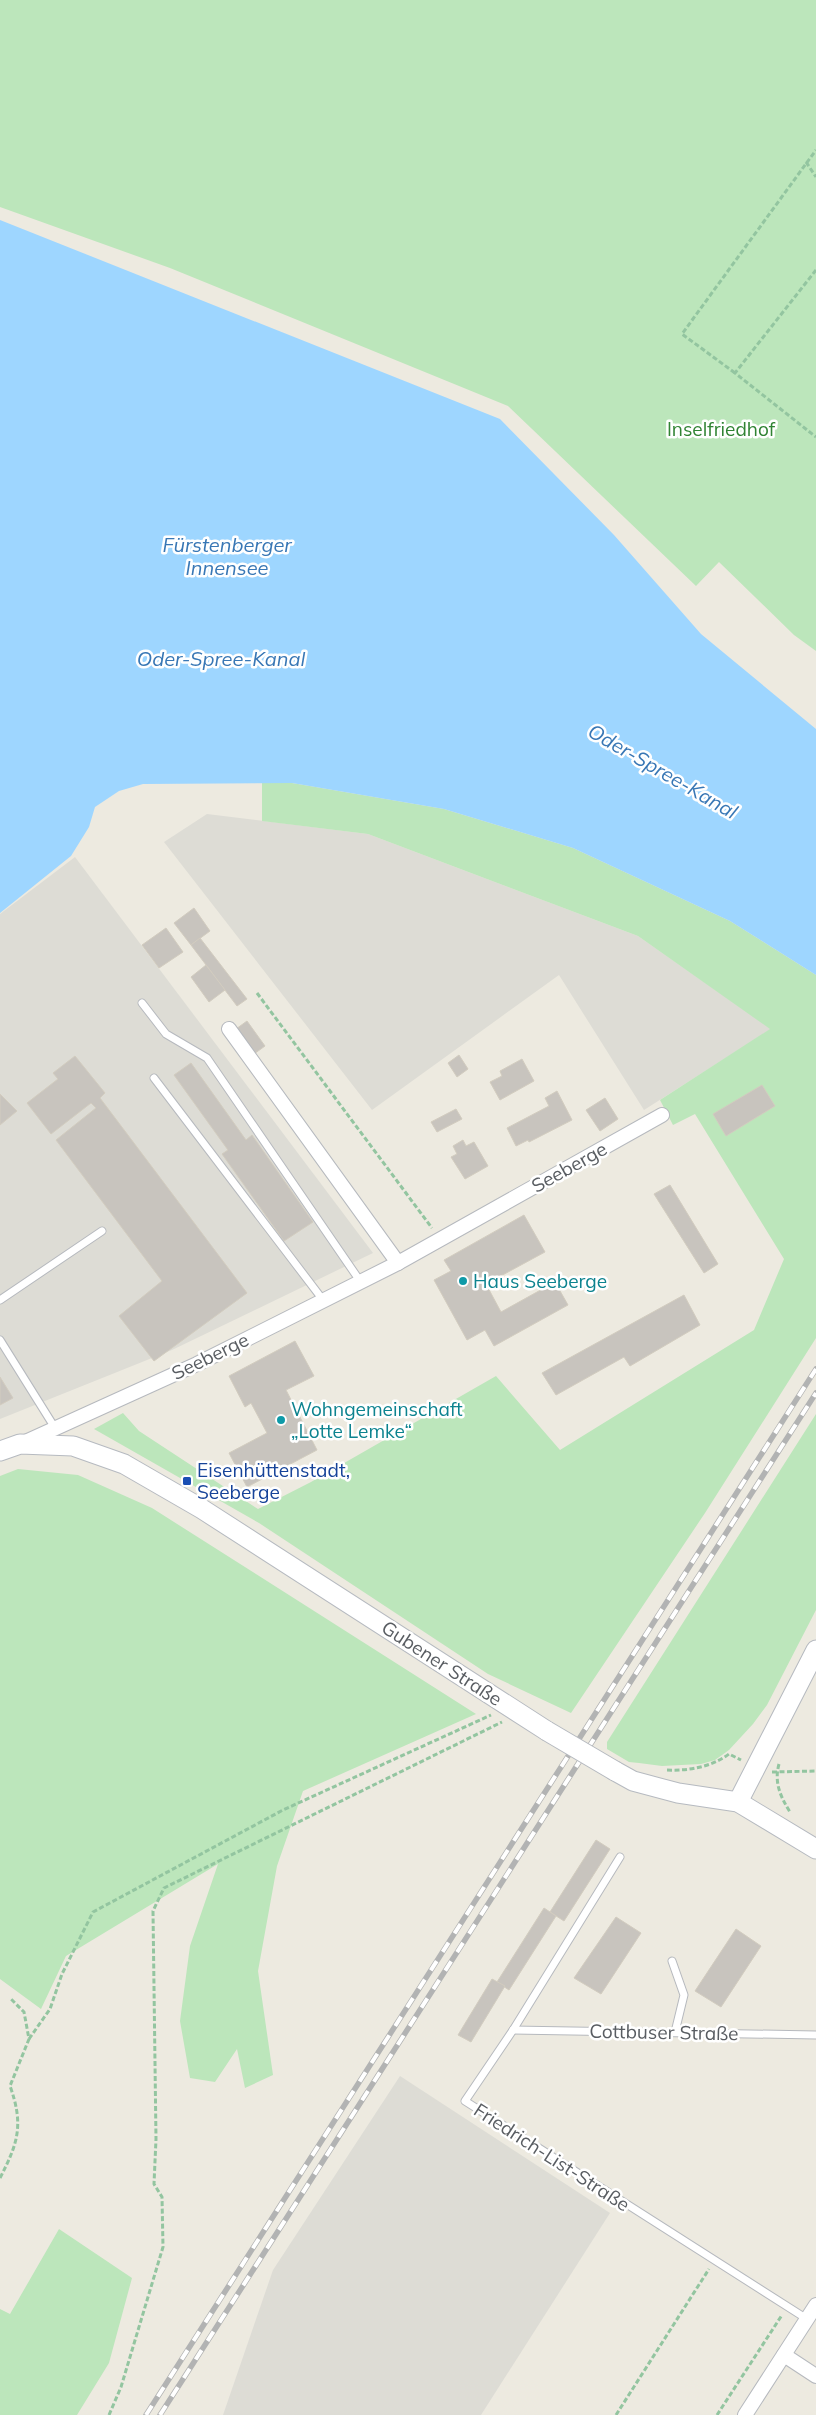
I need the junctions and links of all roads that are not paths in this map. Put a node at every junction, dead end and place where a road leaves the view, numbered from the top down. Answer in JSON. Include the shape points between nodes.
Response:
{"nodes":[{"id":1,"x":142,"y":1003,"type":"dead end"},
{"id":2,"x":229,"y":1029,"type":"dead end"},
{"id":3,"x":154,"y":1078,"type":"dead end"},
{"id":4,"x":662,"y":1115,"type":"dead end"},
{"id":5,"x":102,"y":1231,"type":"dead end"},
{"id":6,"x":398,"y":1262,"type":"junction"},
{"id":7,"x":360,"y":1281,"type":"junction"},
{"id":8,"x":0,"y":1300,"type":"edge"},
{"id":9,"x":323,"y":1300,"type":"junction"},
{"id":10,"x":0,"y":1340,"type":"edge"},
{"id":11,"x":54,"y":1428,"type":"junction"},
{"id":12,"x":20,"y":1444,"type":"junction"},
{"id":13,"x":0,"y":1451,"type":"edge"},
{"id":14,"x":816,"y":1650,"type":"edge"},
{"id":15,"x":738,"y":1802,"type":"junction"},
{"id":16,"x":816,"y":1849,"type":"edge"},
{"id":17,"x":620,"y":1857,"type":"dead end"},
{"id":18,"x":672,"y":1961,"type":"dead end"},
{"id":19,"x":513,"y":2030,"type":"junction"},
{"id":20,"x":675,"y":2032,"type":"junction"},
{"id":21,"x":816,"y":2035,"type":"edge"},
{"id":22,"x":816,"y":2304,"type":"edge"},
{"id":23,"x":807,"y":2319,"type":"junction"},
{"id":24,"x":784,"y":2355,"type":"junction"},
{"id":25,"x":816,"y":2376,"type":"edge"},
{"id":26,"x":745,"y":2415,"type":"edge"}],
"edges":[{"from":1,"to":7,"type":"lane","via":[[166,1034],[207,1058]]},
{"from":2,"to":6,"type":"street"},
{"from":3,"to":9,"type":"lane"},
{"from":4,"to":6,"type":"street","name":"Seeberge"},
{"from":5,"to":8,"type":"lane"},
{"from":6,"to":7,"type":"street","name":"Seeberge"},
{"from":7,"to":9,"type":"street","name":"Seeberge"},
{"from":9,"to":11,"type":"street","name":"Seeberge","via":[[197,1364]]},
{"from":10,"to":11,"type":"lane"},
{"from":11,"to":12,"type":"street","name":"Seeberge"},
{"from":12,"to":13,"type":"main road","name":"Gubener Straße"},
{"from":12,"to":15,"type":"main road","name":"Gubener Straße","bridge":true,"via":[[73,1446],[124,1464],[202,1509],[547,1731],[633,1781],[678,1793]]},
{"from":14,"to":15,"type":"main road"},
{"from":15,"to":16,"type":"main road"},
{"from":17,"to":19,"type":"lane","name":"Friedrich-List-Straße"},
{"from":18,"to":20,"type":"lane","via":[[684,1995]]},
{"from":19,"to":20,"type":"lane","name":"Cottbuser Straße"},
{"from":19,"to":23,"type":"lane","name":"Friedrich-List-Straße","via":[[465,2101]]},
{"from":20,"to":21,"type":"lane","name":"Cottbuser Straße"},
{"from":22,"to":23,"type":"street"},
{"from":23,"to":24,"type":"street"},
{"from":24,"to":25,"type":"street"},
{"from":24,"to":26,"type":"street"}]}
